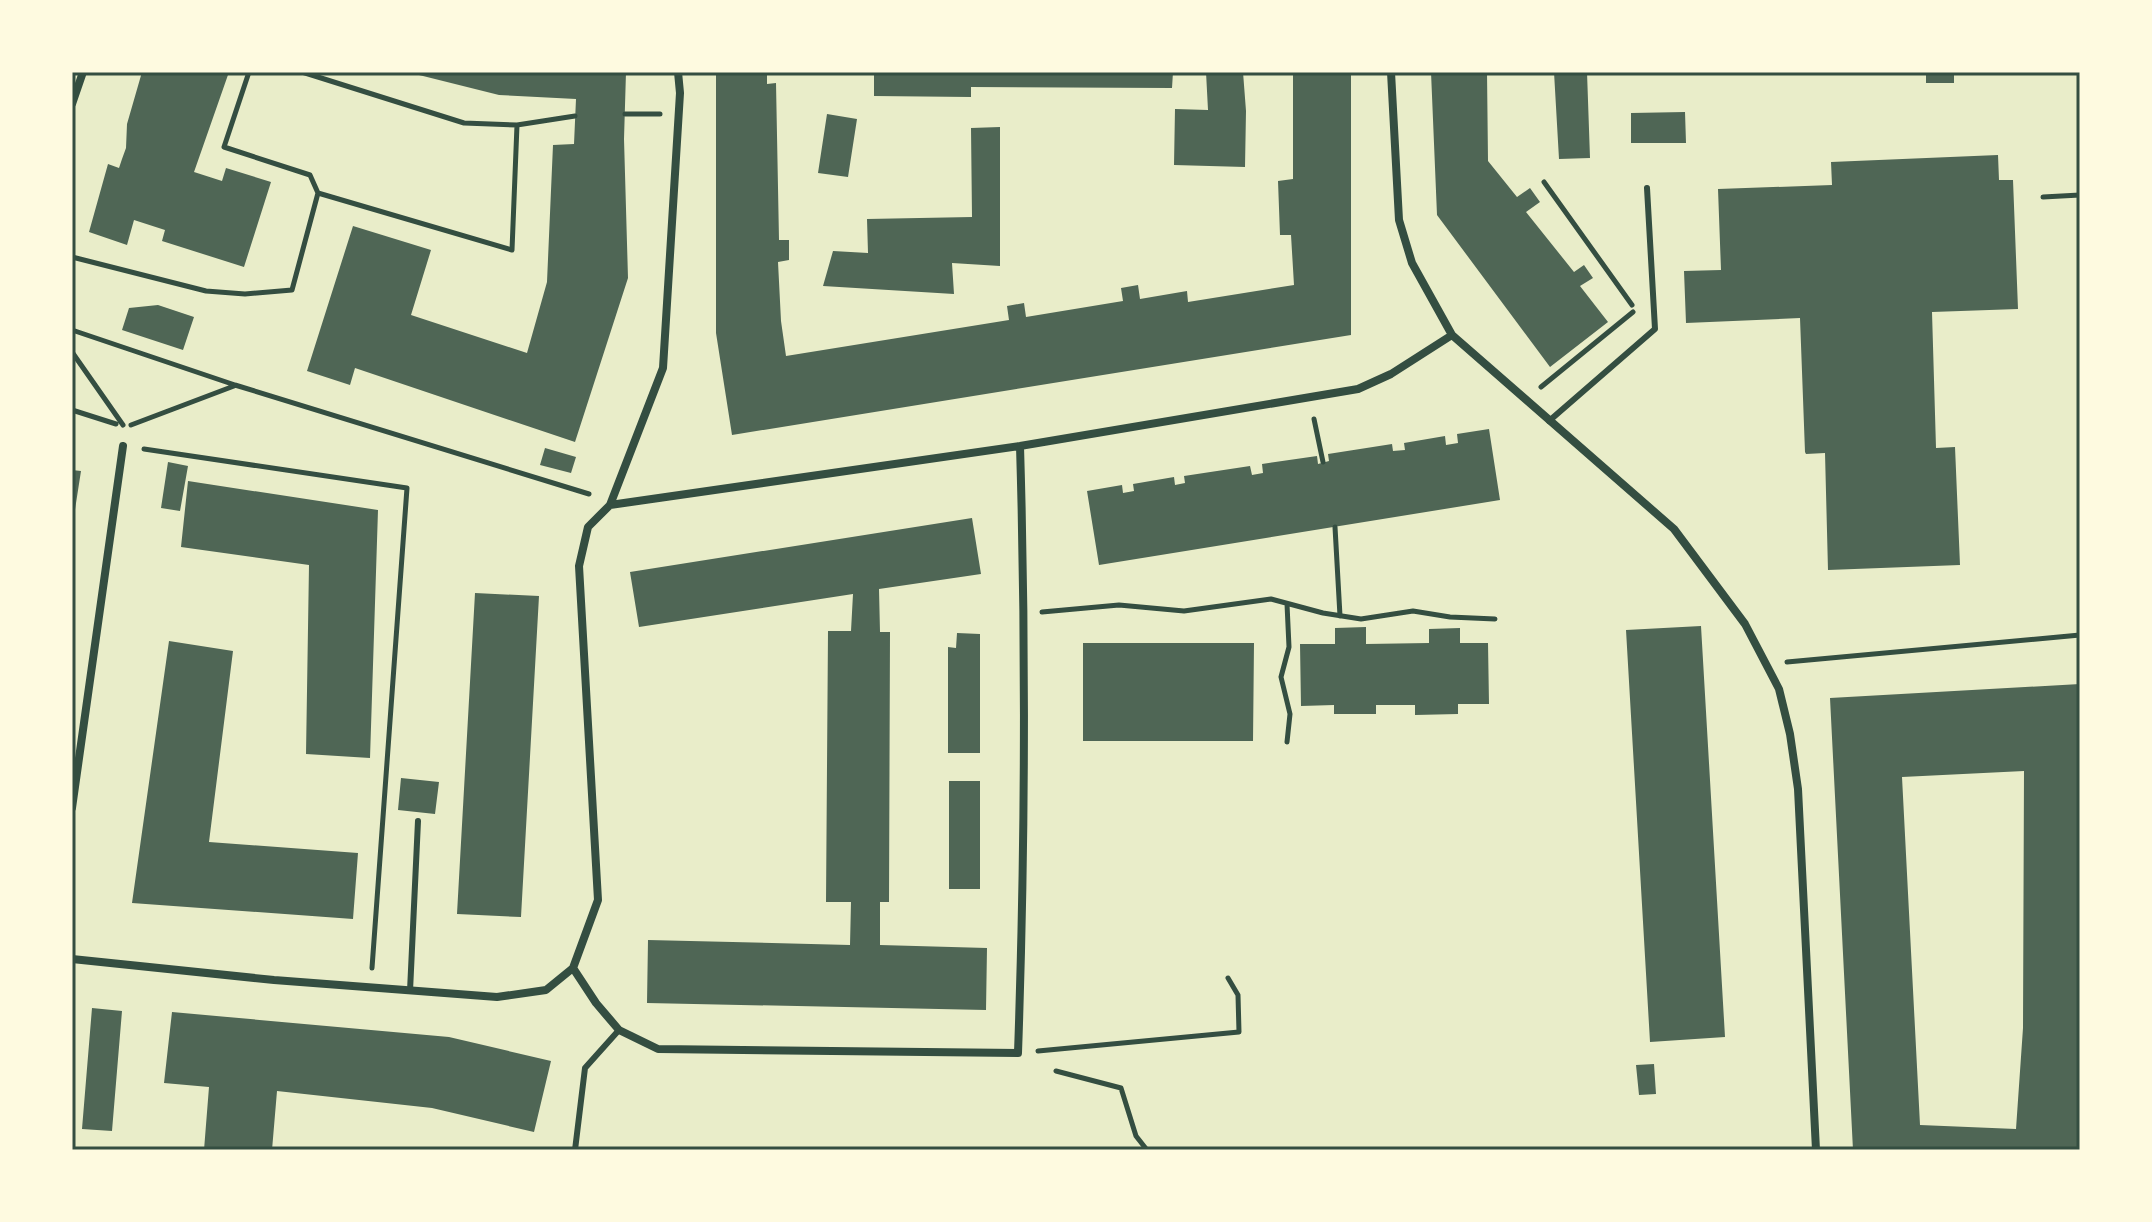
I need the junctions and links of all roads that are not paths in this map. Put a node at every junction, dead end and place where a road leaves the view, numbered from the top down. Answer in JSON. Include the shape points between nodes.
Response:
{"nodes":[{"id":1,"x":83,"y":72,"type":"edge"},
{"id":2,"x":678,"y":72,"type":"edge"},
{"id":3,"x":1391,"y":72,"type":"edge"},
{"id":4,"x":72,"y":104,"type":"edge"},
{"id":5,"x":1647,"y":188,"type":"dead end"},
{"id":6,"x":1452,"y":335,"type":"junction"},
{"id":7,"x":1549,"y":421,"type":"junction"},
{"id":8,"x":123,"y":446,"type":"road end"},
{"id":9,"x":1020,"y":446,"type":"junction"},
{"id":10,"x":610,"y":505,"type":"junction"},
{"id":11,"x":72,"y":808,"type":"edge"},
{"id":12,"x":418,"y":821,"type":"dead end"},
{"id":13,"x":72,"y":959,"type":"edge"},
{"id":14,"x":573,"y":968,"type":"junction"},
{"id":15,"x":410,"y":991,"type":"junction"},
{"id":16,"x":619,"y":1030,"type":"junction"},
{"id":17,"x":575,"y":1150,"type":"edge"},
{"id":18,"x":1816,"y":1150,"type":"edge"}],
"edges":[{"from":1,"to":4,"type":"street"},
{"from":2,"to":10,"type":"street","via":[[663,368]]},
{"from":3,"to":6,"type":"street","via":[[1399,220],[1412,263]]},
{"from":5,"to":7,"type":"lane","via":[[1655,329]]},
{"from":6,"to":7,"type":"street"},
{"from":6,"to":9,"type":"street","via":[[1358,389]]},
{"from":7,"to":18,"type":"street","via":[[1674,529],[1745,624],[1779,689],[1798,789]]},
{"from":8,"to":11,"type":"street"},
{"from":9,"to":10,"type":"street"},
{"from":9,"to":16,"type":"street","via":[[1025,613],[1018,1053],[658,1049]]},
{"from":10,"to":14,"type":"street","via":[[588,527],[579,566],[598,900]]},
{"from":12,"to":15,"type":"lane"},
{"from":13,"to":15,"type":"street"},
{"from":14,"to":15,"type":"street","via":[[546,990],[497,997]]},
{"from":14,"to":16,"type":"street"},
{"from":16,"to":17,"type":"lane","via":[[585,1068]]}]}
